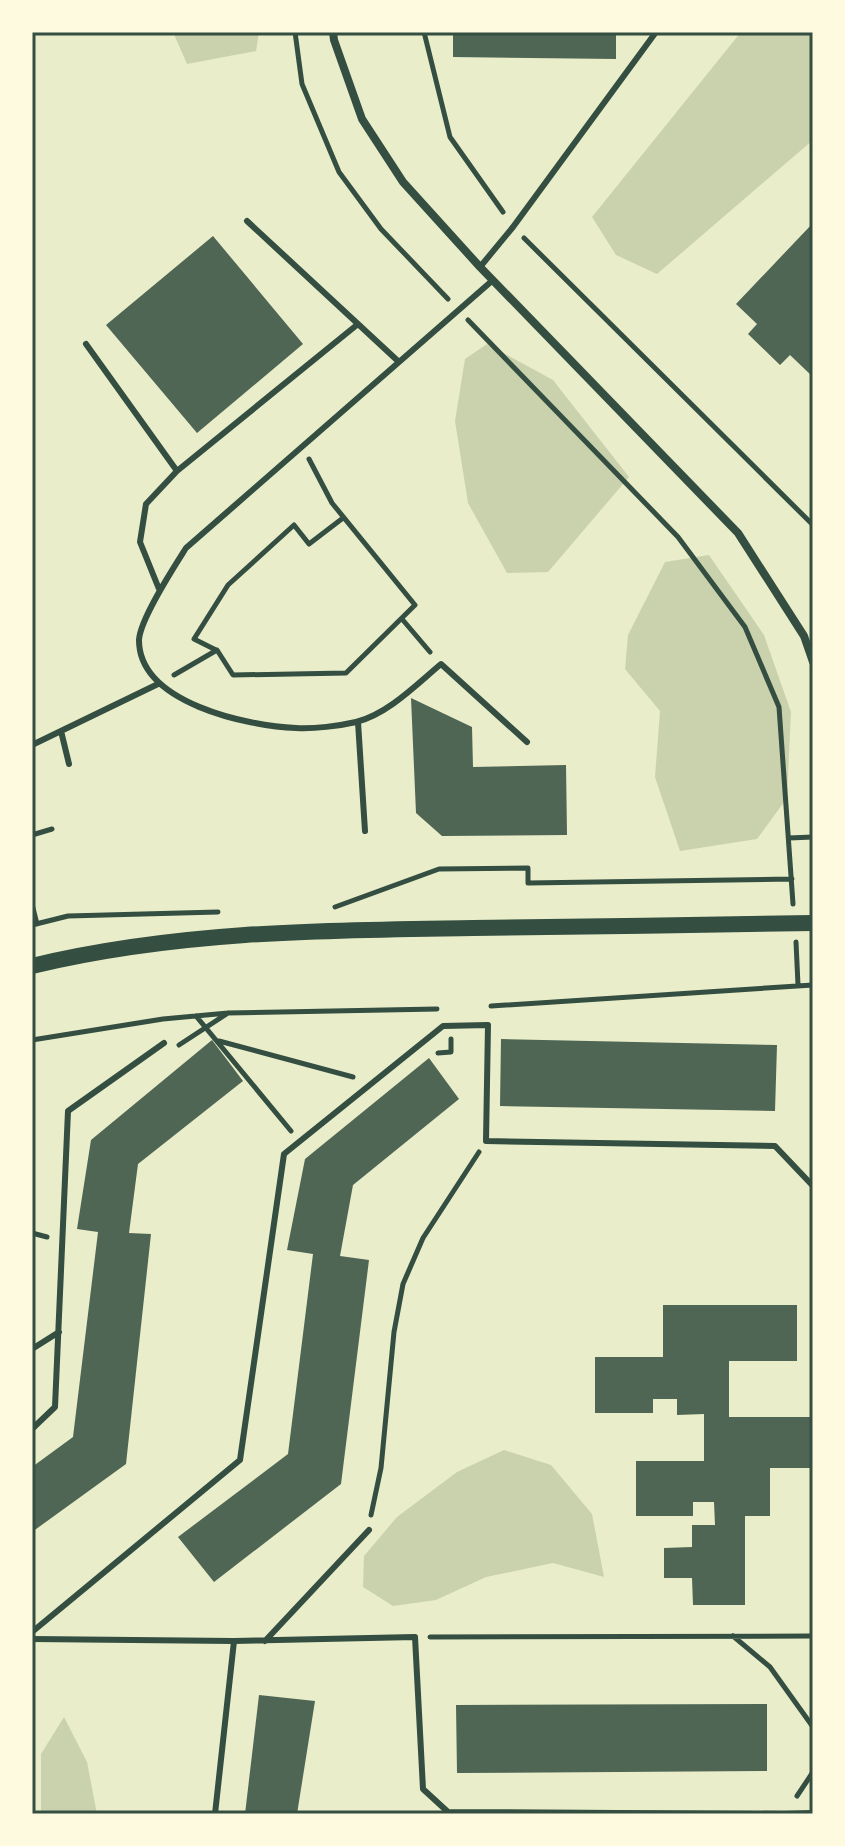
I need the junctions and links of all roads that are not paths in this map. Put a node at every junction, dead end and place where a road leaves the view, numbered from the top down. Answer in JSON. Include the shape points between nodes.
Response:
{"nodes":[{"id":1,"x":333,"y":32,"type":"edge"},
{"id":2,"x":656,"y":32,"type":"edge"},
{"id":3,"x":247,"y":221,"type":"dead end"},
{"id":4,"x":480,"y":267,"type":"junction"},
{"id":5,"x":493,"y":280,"type":"junction"},
{"id":6,"x":358,"y":324,"type":"junction"},
{"id":7,"x":86,"y":344,"type":"dead end"},
{"id":8,"x":399,"y":362,"type":"junction"},
{"id":9,"x":177,"y":471,"type":"junction"},
{"id":10,"x":159,"y":589,"type":"junction"},
{"id":11,"x":813,"y":662,"type":"edge"},
{"id":12,"x":158,"y":684,"type":"junction"},
{"id":13,"x":358,"y":722,"type":"junction"},
{"id":14,"x":61,"y":731,"type":"junction"},
{"id":15,"x":527,"y":742,"type":"dead end"},
{"id":16,"x":32,"y":745,"type":"edge"},
{"id":17,"x":69,"y":764,"type":"dead end"},
{"id":18,"x":365,"y":831,"type":"dead end"},
{"id":19,"x":813,"y":923,"type":"edge"},
{"id":20,"x":32,"y":966,"type":"edge"},
{"id":21,"x":164,"y":1043,"type":"dead end"},
{"id":22,"x":813,"y":1186,"type":"edge"},
{"id":23,"x":59,"y":1332,"type":"junction"},
{"id":24,"x":32,"y":1349,"type":"edge"},
{"id":25,"x":32,"y":1429,"type":"edge"},
{"id":26,"x":369,"y":1530,"type":"road end"},
{"id":27,"x":32,"y":1632,"type":"edge"},
{"id":28,"x":32,"y":1639,"type":"edge"},
{"id":29,"x":234,"y":1641,"type":"junction"},
{"id":30,"x":265,"y":1641,"type":"junction"},
{"id":31,"x":813,"y":1813,"type":"edge"},
{"id":32,"x":215,"y":1814,"type":"edge"},
{"id":33,"x":785,"y":1814,"type":"edge"}],
"edges":[{"from":1,"to":4,"type":"street","via":[[362,119],[403,182]]},
{"from":2,"to":4,"type":"lane"},
{"from":3,"to":6,"type":"lane"},
{"from":4,"to":5,"type":"street"},
{"from":5,"to":8,"type":"lane"},
{"from":5,"to":11,"type":"street","via":[[738,533],[804,636]]},
{"from":6,"to":8,"type":"lane"},
{"from":6,"to":9,"type":"lane"},
{"from":7,"to":9,"type":"lane"},
{"from":8,"to":10,"type":"lane","via":[[186,548]]},
{"from":9,"to":10,"type":"lane","via":[[146,504],[140,542]]},
{"from":10,"to":12,"type":"lane","via":[[139,638]]},
{"from":12,"to":13,"type":"lane","via":[[183,700],[241,719],[297,728]]},
{"from":12,"to":14,"type":"lane"},
{"from":13,"to":15,"type":"lane","via":[[387,708],[441,664]]},
{"from":13,"to":18,"type":"lane"},
{"from":14,"to":16,"type":"lane"},
{"from":14,"to":17,"type":"lane"},
{"from":19,"to":20,"type":"main road","via":[[311,930],[201,937],[84,953]]},
{"from":21,"to":23,"type":"lane","via":[[68,1111]]},
{"from":22,"to":27,"type":"lane","via":[[775,1146],[486,1141],[488,1025],[443,1026],[284,1154],[240,1460]]},
{"from":23,"to":24,"type":"lane"},
{"from":23,"to":25,"type":"lane","via":[[55,1407]]},
{"from":26,"to":30,"type":"lane"},
{"from":28,"to":29,"type":"lane"},
{"from":29,"to":30,"type":"lane"},
{"from":29,"to":32,"type":"lane"},
{"from":30,"to":33,"type":"lane","via":[[415,1637],[423,1789],[448,1812]]},
{"from":31,"to":33,"type":"lane"}]}
